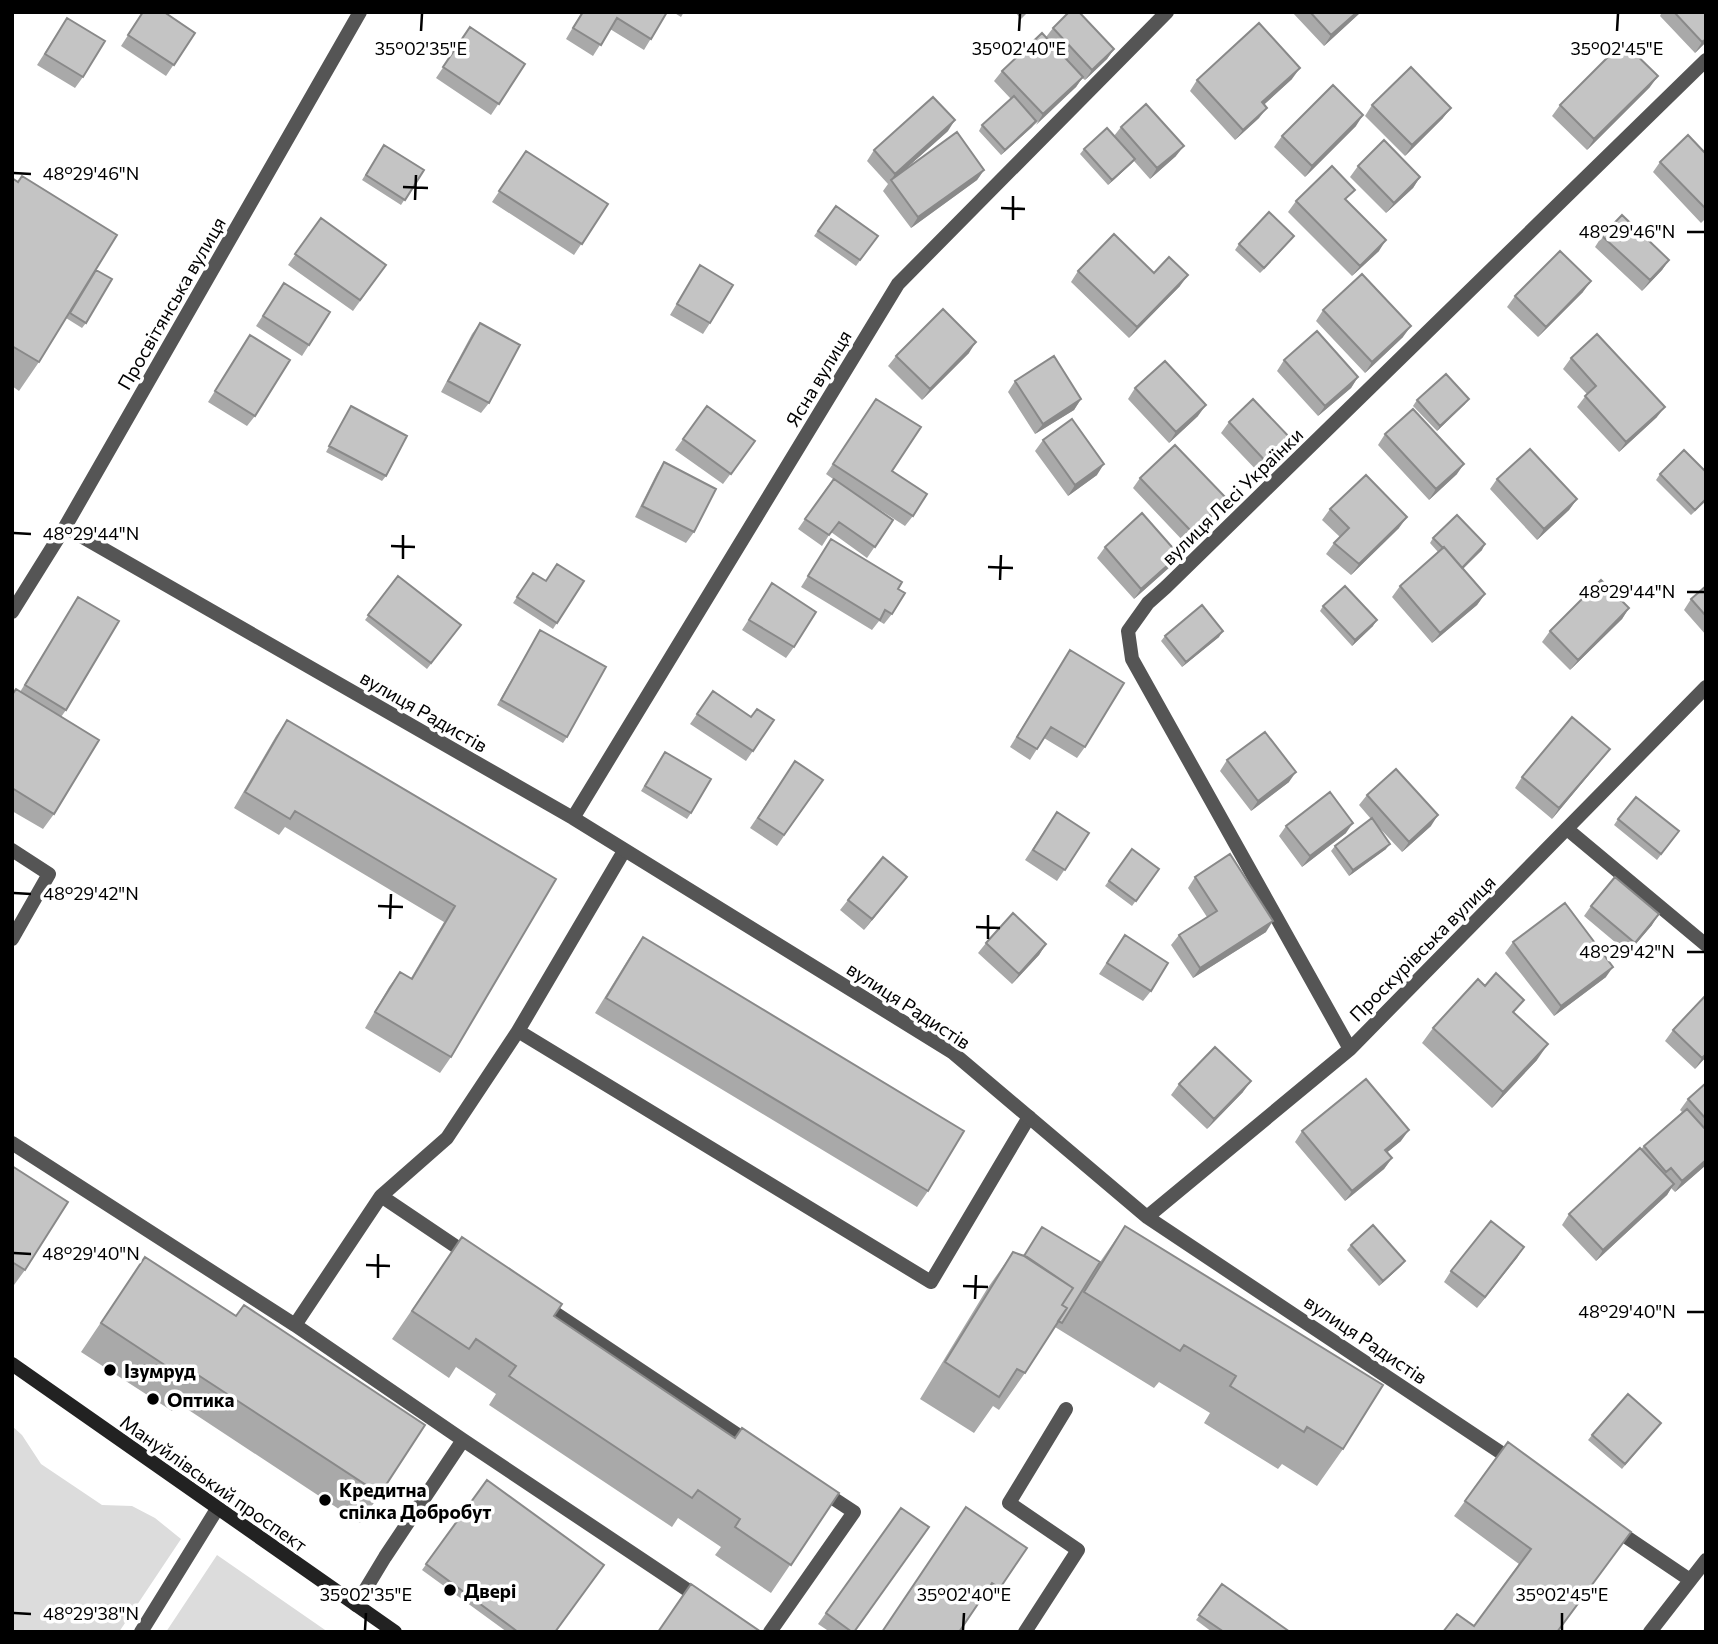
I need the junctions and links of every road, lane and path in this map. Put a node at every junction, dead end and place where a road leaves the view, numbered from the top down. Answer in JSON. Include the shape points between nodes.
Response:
{"nodes":[{"id":1,"x":360,"y":12,"type":"edge"},
{"id":2,"x":1167,"y":12,"type":"edge"},
{"id":3,"x":1706,"y":60,"type":"edge"},
{"id":4,"x":65,"y":527,"type":"junction"},
{"id":5,"x":12,"y":612,"type":"edge"},
{"id":6,"x":1706,"y":687,"type":"edge"},
{"id":7,"x":573,"y":818,"type":"junction"},
{"id":8,"x":1567,"y":829,"type":"junction"},
{"id":9,"x":12,"y":850,"type":"edge"},
{"id":10,"x":624,"y":851,"type":"junction"},
{"id":11,"x":12,"y":939,"type":"edge"},
{"id":12,"x":1706,"y":945,"type":"edge"},
{"id":13,"x":518,"y":1031,"type":"junction"},
{"id":14,"x":1350,"y":1049,"type":"junction"},
{"id":15,"x":1029,"y":1116,"type":"junction"},
{"id":16,"x":12,"y":1143,"type":"edge"},
{"id":17,"x":381,"y":1196,"type":"junction"},
{"id":18,"x":1147,"y":1217,"type":"junction"},
{"id":19,"x":484,"y":1266,"type":"edge"},
{"id":20,"x":531,"y":1296,"type":"edge"},
{"id":21,"x":295,"y":1325,"type":"junction"},
{"id":22,"x":12,"y":1364,"type":"edge"},
{"id":23,"x":1066,"y":1409,"type":"dead end"},
{"id":24,"x":463,"y":1440,"type":"junction"},
{"id":25,"x":761,"y":1451,"type":"edge"},
{"id":26,"x":1531,"y":1473,"type":"edge"},
{"id":27,"x":807,"y":1481,"type":"edge"},
{"id":28,"x":217,"y":1509,"type":"junction"},
{"id":29,"x":1599,"y":1519,"type":"edge"},
{"id":30,"x":1706,"y":1560,"type":"edge"},
{"id":31,"x":1690,"y":1580,"type":"junction"},
{"id":32,"x":356,"y":1605,"type":"junction"},
{"id":33,"x":716,"y":1609,"type":"edge"},
{"id":34,"x":141,"y":1632,"type":"edge"},
{"id":35,"x":395,"y":1632,"type":"edge"},
{"id":36,"x":770,"y":1632,"type":"edge"},
{"id":37,"x":1025,"y":1632,"type":"edge"},
{"id":38,"x":1650,"y":1632,"type":"edge"}],
"edges":[{"from":1,"to":4,"type":"street","name":"Просвітянська вулиця"},
{"from":2,"to":7,"type":"street","name":"Ясна вулиця","via":[[898,284]]},
{"from":3,"to":14,"type":"street","name":"вулиця Лесі Українки","via":[[1148,603],[1128,631],[1132,659]]},
{"from":4,"to":5,"type":"street","name":"Просвітянська вулиця"},
{"from":4,"to":7,"type":"street","name":"вулиця Радистів"},
{"from":6,"to":8,"type":"street","name":"Проскурівська вулиця"},
{"from":7,"to":10,"type":"street","name":"вулиця Радистів"},
{"from":8,"to":12,"type":"street"},
{"from":8,"to":14,"type":"street","name":"Проскурівська вулиця"},
{"from":9,"to":11,"type":"street","via":[[49,874]]},
{"from":10,"to":13,"type":"street"},
{"from":10,"to":15,"type":"street","name":"вулиця Радистів","via":[[952,1052]]},
{"from":13,"to":15,"type":"street","via":[[931,1282]]},
{"from":13,"to":17,"type":"street","via":[[447,1138]]},
{"from":14,"to":18,"type":"street","name":"Проскурівська вулиця"},
{"from":15,"to":18,"type":"street","name":"вулиця Радистів"},
{"from":16,"to":21,"type":"street"},
{"from":17,"to":19,"type":"street"},
{"from":17,"to":21,"type":"street"},
{"from":18,"to":26,"type":"street","name":"вулиця Радистів"},
{"from":20,"to":25,"type":"street"},
{"from":21,"to":24,"type":"street"},
{"from":22,"to":28,"type":"main road","name":"Мануйлівський проспект"},
{"from":23,"to":37,"type":"street","via":[[1009,1503],[1078,1550]]},
{"from":24,"to":32,"type":"street"},
{"from":24,"to":33,"type":"street"},
{"from":27,"to":36,"type":"street","via":[[854,1512]]},
{"from":28,"to":32,"type":"main road","name":"Мануйлівський проспект"},
{"from":28,"to":34,"type":"street"},
{"from":29,"to":31,"type":"street"},
{"from":30,"to":31,"type":"street"},
{"from":31,"to":38,"type":"street"},
{"from":32,"to":35,"type":"main road","name":"Мануйлівський проспект"}]}
